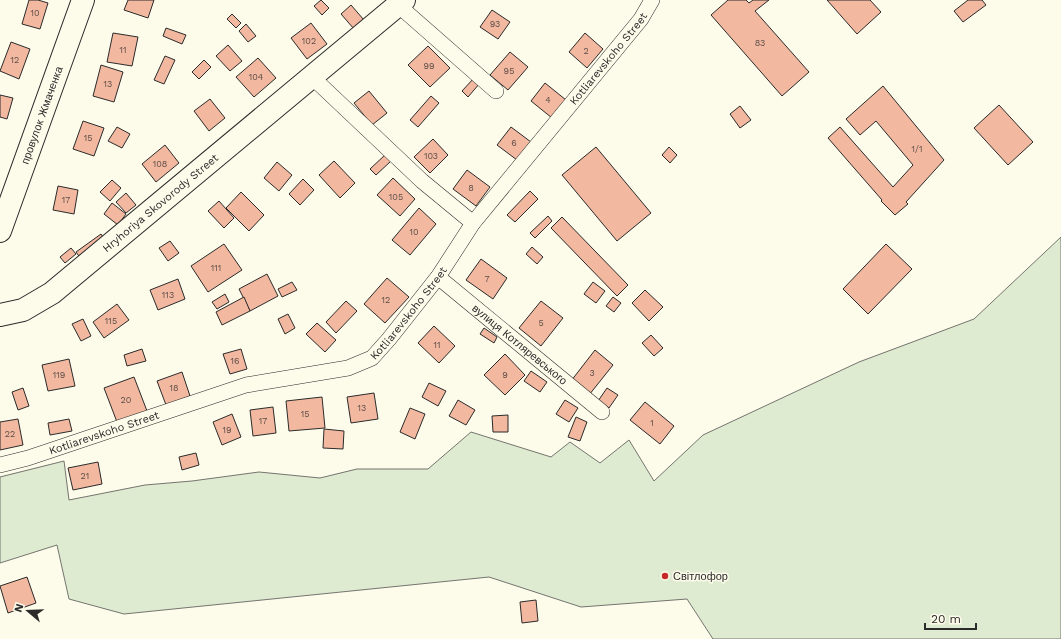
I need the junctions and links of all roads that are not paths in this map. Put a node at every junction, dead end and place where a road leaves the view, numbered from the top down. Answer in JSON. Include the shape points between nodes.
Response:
{"nodes":[{"id":1,"x":83,"y":0,"type":"edge"},
{"id":2,"x":652,"y":0,"type":"edge"},
{"id":3,"x":401,"y":2,"type":"edge"},
{"id":4,"x":312,"y":77,"type":"junction"},
{"id":5,"x":496,"y":91,"type":"dead end"},
{"id":6,"x":473,"y":223,"type":"junction"},
{"id":7,"x":0,"y":231,"type":"edge"},
{"id":8,"x":438,"y":277,"type":"junction"},
{"id":9,"x":0,"y":316,"type":"edge"},
{"id":10,"x":602,"y":412,"type":"dead end"},
{"id":11,"x":0,"y":465,"type":"edge"}],
"edges":[{"from":1,"to":7,"type":"street","name":"провулок Жмаченка"},
{"from":2,"to":6,"type":"street","name":"Kotliarevskoho Street","via":[[641,19]]},
{"from":3,"to":4,"type":"street","name":"Hryhoriya Skovorody Street"},
{"from":3,"to":5,"type":"street","name":"Hryhoriya Skovorody Street"},
{"from":4,"to":6,"type":"street","via":[[422,181]]},
{"from":4,"to":9,"type":"street","name":"Hryhoriya Skovorody Street","via":[[52,294],[23,310]]},
{"from":6,"to":8,"type":"street","name":"Kotliarevskoho Street"},
{"from":8,"to":10,"type":"street","name":"вулиця Котляревського"},
{"from":8,"to":11,"type":"street","name":"Kotliarevskoho Street","via":[[372,358],[348,368],[246,385],[28,458]]}]}
